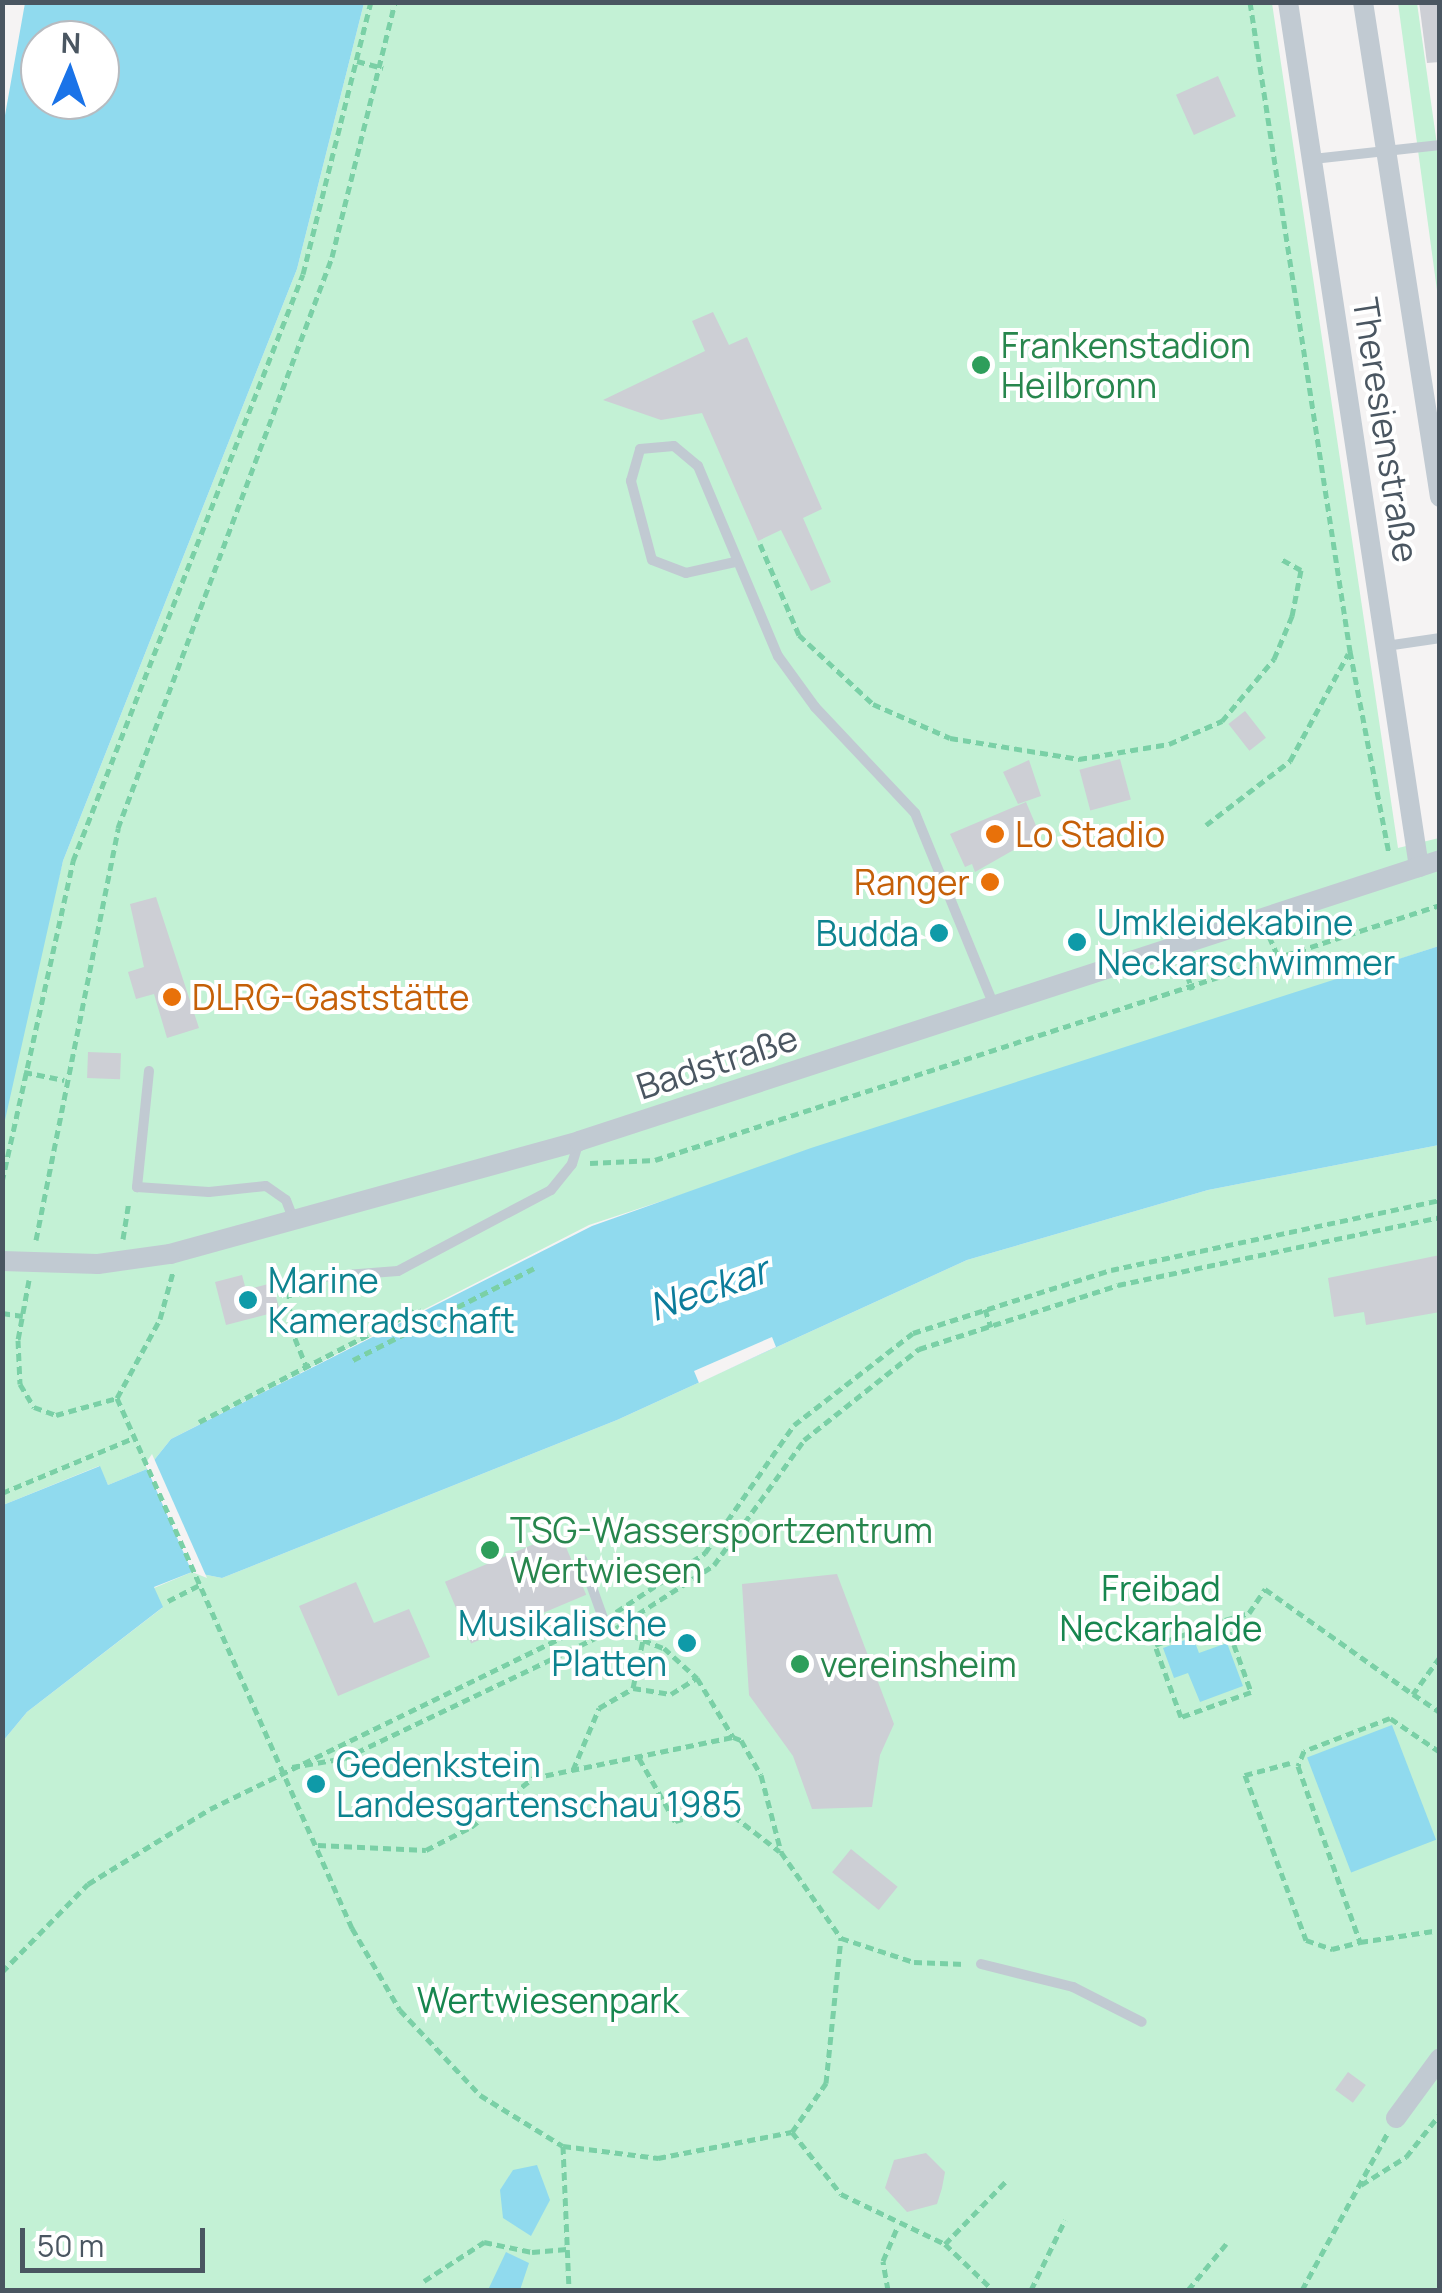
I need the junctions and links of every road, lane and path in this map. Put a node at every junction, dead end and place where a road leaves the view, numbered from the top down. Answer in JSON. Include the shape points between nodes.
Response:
{"nodes":[{"id":1,"x":371,"y":2,"type":"edge"},
{"id":2,"x":395,"y":2,"type":"edge"},
{"id":3,"x":1250,"y":2,"type":"edge"},
{"id":4,"x":1288,"y":2,"type":"edge"},
{"id":5,"x":1363,"y":2,"type":"edge"},
{"id":6,"x":356,"y":61,"type":"junction"},
{"id":7,"x":383,"y":68,"type":"junction"},
{"id":8,"x":1440,"y":146,"type":"edge"},
{"id":9,"x":1386,"y":152,"type":"junction"},
{"id":10,"x":1313,"y":159,"type":"junction"},
{"id":11,"x":1440,"y":497,"type":"edge"},
{"id":12,"x":760,"y":544,"type":"dead end"},
{"id":13,"x":1281,"y":560,"type":"dead end"},
{"id":14,"x":735,"y":562,"type":"junction"},
{"id":15,"x":1440,"y":638,"type":"edge"},
{"id":16,"x":1386,"y":646,"type":"junction"},
{"id":17,"x":1350,"y":651,"type":"junction"},
{"id":18,"x":1206,"y":826,"type":"dead end"},
{"id":19,"x":1430,"y":864,"type":"edge"},
{"id":20,"x":1393,"y":875,"type":"junction"},
{"id":21,"x":1440,"y":905,"type":"edge"},
{"id":22,"x":994,"y":1006,"type":"junction"},
{"id":23,"x":149,"y":1071,"type":"dead end"},
{"id":24,"x":24,"y":1072,"type":"junction"},
{"id":25,"x":64,"y":1080,"type":"junction"},
{"id":26,"x":579,"y":1140,"type":"junction"},
{"id":27,"x":572,"y":1164,"type":"junction"},
{"id":28,"x":2,"y":1182,"type":"edge"},
{"id":29,"x":1440,"y":1200,"type":"edge"},
{"id":30,"x":1440,"y":1217,"type":"edge"},
{"id":31,"x":293,"y":1218,"type":"junction"},
{"id":32,"x":1292,"y":1230,"type":"junction"},
{"id":33,"x":1296,"y":1246,"type":"junction"},
{"id":34,"x":32,"y":1258,"type":"dead end"},
{"id":35,"x":2,"y":1261,"type":"edge"},
{"id":36,"x":534,"y":1268,"type":"dead end"},
{"id":37,"x":192,"y":1272,"type":"dead end"},
{"id":38,"x":29,"y":1277,"type":"dead end"},
{"id":39,"x":294,"y":1278,"type":"joint"},
{"id":40,"x":1078,"y":1280,"type":"junction"},
{"id":41,"x":1084,"y":1296,"type":"junction"},
{"id":42,"x":985,"y":1309,"type":"junction"},
{"id":43,"x":2,"y":1313,"type":"edge"},
{"id":44,"x":22,"y":1316,"type":"junction"},
{"id":45,"x":427,"y":1323,"type":"junction"},
{"id":46,"x":991,"y":1327,"type":"junction"},
{"id":47,"x":354,"y":1360,"type":"dead end"},
{"id":48,"x":307,"y":1368,"type":"junction"},
{"id":49,"x":117,"y":1398,"type":"junction"},
{"id":50,"x":199,"y":1422,"type":"dead end"},
{"id":51,"x":135,"y":1434,"type":"junction"},
{"id":52,"x":2,"y":1494,"type":"edge"},
{"id":53,"x":582,"y":1558,"type":"dead end"},
{"id":54,"x":202,"y":1584,"type":"junction"},
{"id":55,"x":168,"y":1600,"type":"dead end"},
{"id":56,"x":620,"y":1611,"type":"junction"},
{"id":57,"x":604,"y":1618,"type":"junction"},
{"id":58,"x":1225,"y":1620,"type":"junction"},
{"id":59,"x":626,"y":1623,"type":"junction"},
{"id":60,"x":644,"y":1640,"type":"junction"},
{"id":61,"x":1440,"y":1657,"type":"edge"},
{"id":62,"x":696,"y":1678,"type":"junction"},
{"id":63,"x":634,"y":1688,"type":"junction"},
{"id":64,"x":1413,"y":1694,"type":"junction"},
{"id":65,"x":1440,"y":1712,"type":"edge"},
{"id":66,"x":733,"y":1737,"type":"junction"},
{"id":67,"x":1440,"y":1752,"type":"edge"},
{"id":68,"x":639,"y":1758,"type":"junction"},
{"id":69,"x":1290,"y":1763,"type":"dead end"},
{"id":70,"x":284,"y":1768,"type":"junction"},
{"id":71,"x":573,"y":1770,"type":"junction"},
{"id":72,"x":317,"y":1845,"type":"junction"},
{"id":73,"x":781,"y":1852,"type":"junction"},
{"id":74,"x":1440,"y":1930,"type":"edge"},
{"id":75,"x":841,"y":1938,"type":"junction"},
{"id":76,"x":1360,"y":1942,"type":"junction"},
{"id":77,"x":981,"y":1964,"type":"joint"},
{"id":78,"x":2,"y":1972,"type":"edge"},
{"id":79,"x":1142,"y":2022,"type":"dead end"},
{"id":80,"x":1440,"y":2058,"type":"edge"},
{"id":81,"x":1440,"y":2114,"type":"edge"},
{"id":82,"x":1396,"y":2118,"type":"joint"},
{"id":83,"x":792,"y":2132,"type":"junction"},
{"id":84,"x":563,"y":2146,"type":"junction"},
{"id":85,"x":1008,"y":2179,"type":"dead end"},
{"id":86,"x":1358,"y":2186,"type":"junction"},
{"id":87,"x":1065,"y":2220,"type":"dead end"},
{"id":88,"x":898,"y":2226,"type":"junction"},
{"id":89,"x":945,"y":2244,"type":"junction"},
{"id":90,"x":1226,"y":2244,"type":"dead end"},
{"id":91,"x":567,"y":2249,"type":"junction"},
{"id":92,"x":424,"y":2280,"type":"dead end"},
{"id":93,"x":569,"y":2290,"type":"edge"},
{"id":94,"x":888,"y":2290,"type":"edge"},
{"id":95,"x":993,"y":2290,"type":"edge"},
{"id":96,"x":1032,"y":2290,"type":"edge"},
{"id":97,"x":1188,"y":2290,"type":"edge"},
{"id":98,"x":1302,"y":2290,"type":"edge"}],
"edges":[{"from":1,"to":6,"type":"path"},
{"from":2,"to":7,"type":"path"},
{"from":3,"to":17,"type":"path"},
{"from":4,"to":10,"type":"street","name":"Theresienstraße"},
{"from":5,"to":9,"type":"street","name":"Theresienstraße"},
{"from":6,"to":7,"type":"path"},
{"from":6,"to":24,"type":"path","via":[[303,274],[73,861]]},
{"from":7,"to":25,"type":"path","via":[[332,257],[118,828]]},
{"from":8,"to":9,"type":"lane"},
{"from":9,"to":10,"type":"lane"},
{"from":9,"to":11,"type":"street","name":"Theresienstraße"},
{"from":10,"to":16,"type":"street","name":"Theresienstraße"},
{"from":12,"to":13,"type":"path","via":[[799,635],[873,704],[950,738],[1079,759],[1168,744],[1222,721],[1274,658],[1292,616],[1301,570]]},
{"from":14,"to":14,"type":"lane","via":[[688,452],[660,442],[640,450],[631,481],[652,560],[686,572]]},
{"from":14,"to":22,"type":"lane","via":[[793,678],[916,813]]},
{"from":15,"to":16,"type":"lane"},
{"from":16,"to":19,"type":"street","name":"Theresienstraße"},
{"from":17,"to":18,"type":"path","via":[[1290,761]]},
{"from":17,"to":20,"type":"path"},
{"from":19,"to":20,"type":"street","name":"Badstraße"},
{"from":20,"to":22,"type":"street","name":"Badstraße"},
{"from":21,"to":27,"type":"path","via":[[655,1160]]},
{"from":22,"to":26,"type":"street","name":"Badstraße"},
{"from":23,"to":31,"type":"lane","via":[[137,1187],[209,1192],[266,1186],[286,1200]]},
{"from":24,"to":25,"type":"path"},
{"from":24,"to":28,"type":"path"},
{"from":25,"to":34,"type":"path"},
{"from":26,"to":27,"type":"lane"},
{"from":26,"to":31,"type":"street","name":"Badstraße"},
{"from":27,"to":39,"type":"lane","via":[[551,1190],[398,1271]]},
{"from":29,"to":32,"type":"path"},
{"from":30,"to":33,"type":"path"},
{"from":31,"to":35,"type":"street","name":"Badstraße","bridge":true,"via":[[170,1254],[98,1264]]},
{"from":32,"to":33,"type":"path"},
{"from":32,"to":40,"type":"path"},
{"from":33,"to":41,"type":"path"},
{"from":36,"to":45,"type":"path"},
{"from":37,"to":49,"type":"path","via":[[174,1278]]},
{"from":38,"to":44,"type":"path"},
{"from":39,"to":48,"type":"path","via":[[287,1298],[290,1326]]},
{"from":40,"to":41,"type":"path"},
{"from":40,"to":42,"type":"path"},
{"from":41,"to":46,"type":"path"},
{"from":42,"to":46,"type":"path"},
{"from":42,"to":56,"type":"path","via":[[912,1333],[794,1425],[705,1554]]},
{"from":43,"to":44,"type":"path"},
{"from":44,"to":49,"type":"path","via":[[20,1384],[34,1407],[56,1415]]},
{"from":45,"to":47,"type":"path"},
{"from":45,"to":48,"type":"path","via":[[418,1309]]},
{"from":46,"to":59,"type":"path","via":[[919,1349],[804,1440],[714,1565]]},
{"from":48,"to":50,"type":"path"},
{"from":49,"to":51,"type":"path"},
{"from":51,"to":52,"type":"path"},
{"from":51,"to":54,"type":"path"},
{"from":53,"to":57,"type":"lane"},
{"from":54,"to":55,"type":"path"},
{"from":54,"to":70,"type":"path"},
{"from":56,"to":57,"type":"path"},
{"from":56,"to":59,"type":"path"},
{"from":57,"to":70,"type":"path"},
{"from":58,"to":58,"type":"path","via":[[1155,1645],[1181,1717],[1251,1692]]},
{"from":58,"to":64,"type":"path","via":[[1249,1613],[1265,1589]]},
{"from":59,"to":60,"type":"path","via":[[631,1635]]},
{"from":59,"to":70,"type":"path","via":[[345,1758]]},
{"from":60,"to":62,"type":"path","via":[[664,1648]]},
{"from":60,"to":63,"type":"path"},
{"from":61,"to":64,"type":"path"},
{"from":62,"to":63,"type":"path","via":[[671,1694]]},
{"from":62,"to":66,"type":"path"},
{"from":63,"to":71,"type":"path","via":[[599,1708]]},
{"from":64,"to":65,"type":"path"},
{"from":66,"to":68,"type":"path"},
{"from":66,"to":73,"type":"path","via":[[742,1740],[762,1775]]},
{"from":67,"to":76,"type":"path","via":[[1390,1718],[1304,1752],[1298,1766]]},
{"from":68,"to":71,"type":"path"},
{"from":68,"to":73,"type":"path","via":[[675,1821],[723,1808]]},
{"from":69,"to":76,"type":"path","via":[[1245,1775],[1306,1940],[1332,1949]]},
{"from":70,"to":72,"type":"path"},
{"from":70,"to":78,"type":"path","via":[[88,1884]]},
{"from":71,"to":72,"type":"path","via":[[533,1778],[470,1827],[426,1850]]},
{"from":72,"to":84,"type":"path","via":[[352,1928],[400,2010],[480,2095]]},
{"from":73,"to":75,"type":"path"},
{"from":74,"to":76,"type":"path"},
{"from":75,"to":77,"type":"path","via":[[914,1962]]},
{"from":75,"to":83,"type":"path","via":[[826,2083]]},
{"from":77,"to":79,"type":"lane","via":[[1073,1987]]},
{"from":80,"to":82,"type":"street"},
{"from":81,"to":86,"type":"path","via":[[1406,2157]]},
{"from":82,"to":86,"type":"path"},
{"from":83,"to":84,"type":"path","via":[[658,2158]]},
{"from":83,"to":88,"type":"path","via":[[842,2194]]},
{"from":84,"to":91,"type":"path"},
{"from":85,"to":89,"type":"path"},
{"from":86,"to":98,"type":"path"},
{"from":87,"to":96,"type":"path"},
{"from":88,"to":89,"type":"path"},
{"from":88,"to":94,"type":"path","via":[[882,2262]]},
{"from":89,"to":95,"type":"path"},
{"from":90,"to":97,"type":"path"},
{"from":91,"to":92,"type":"path","via":[[532,2252],[484,2242]]},
{"from":91,"to":93,"type":"path"}]}
